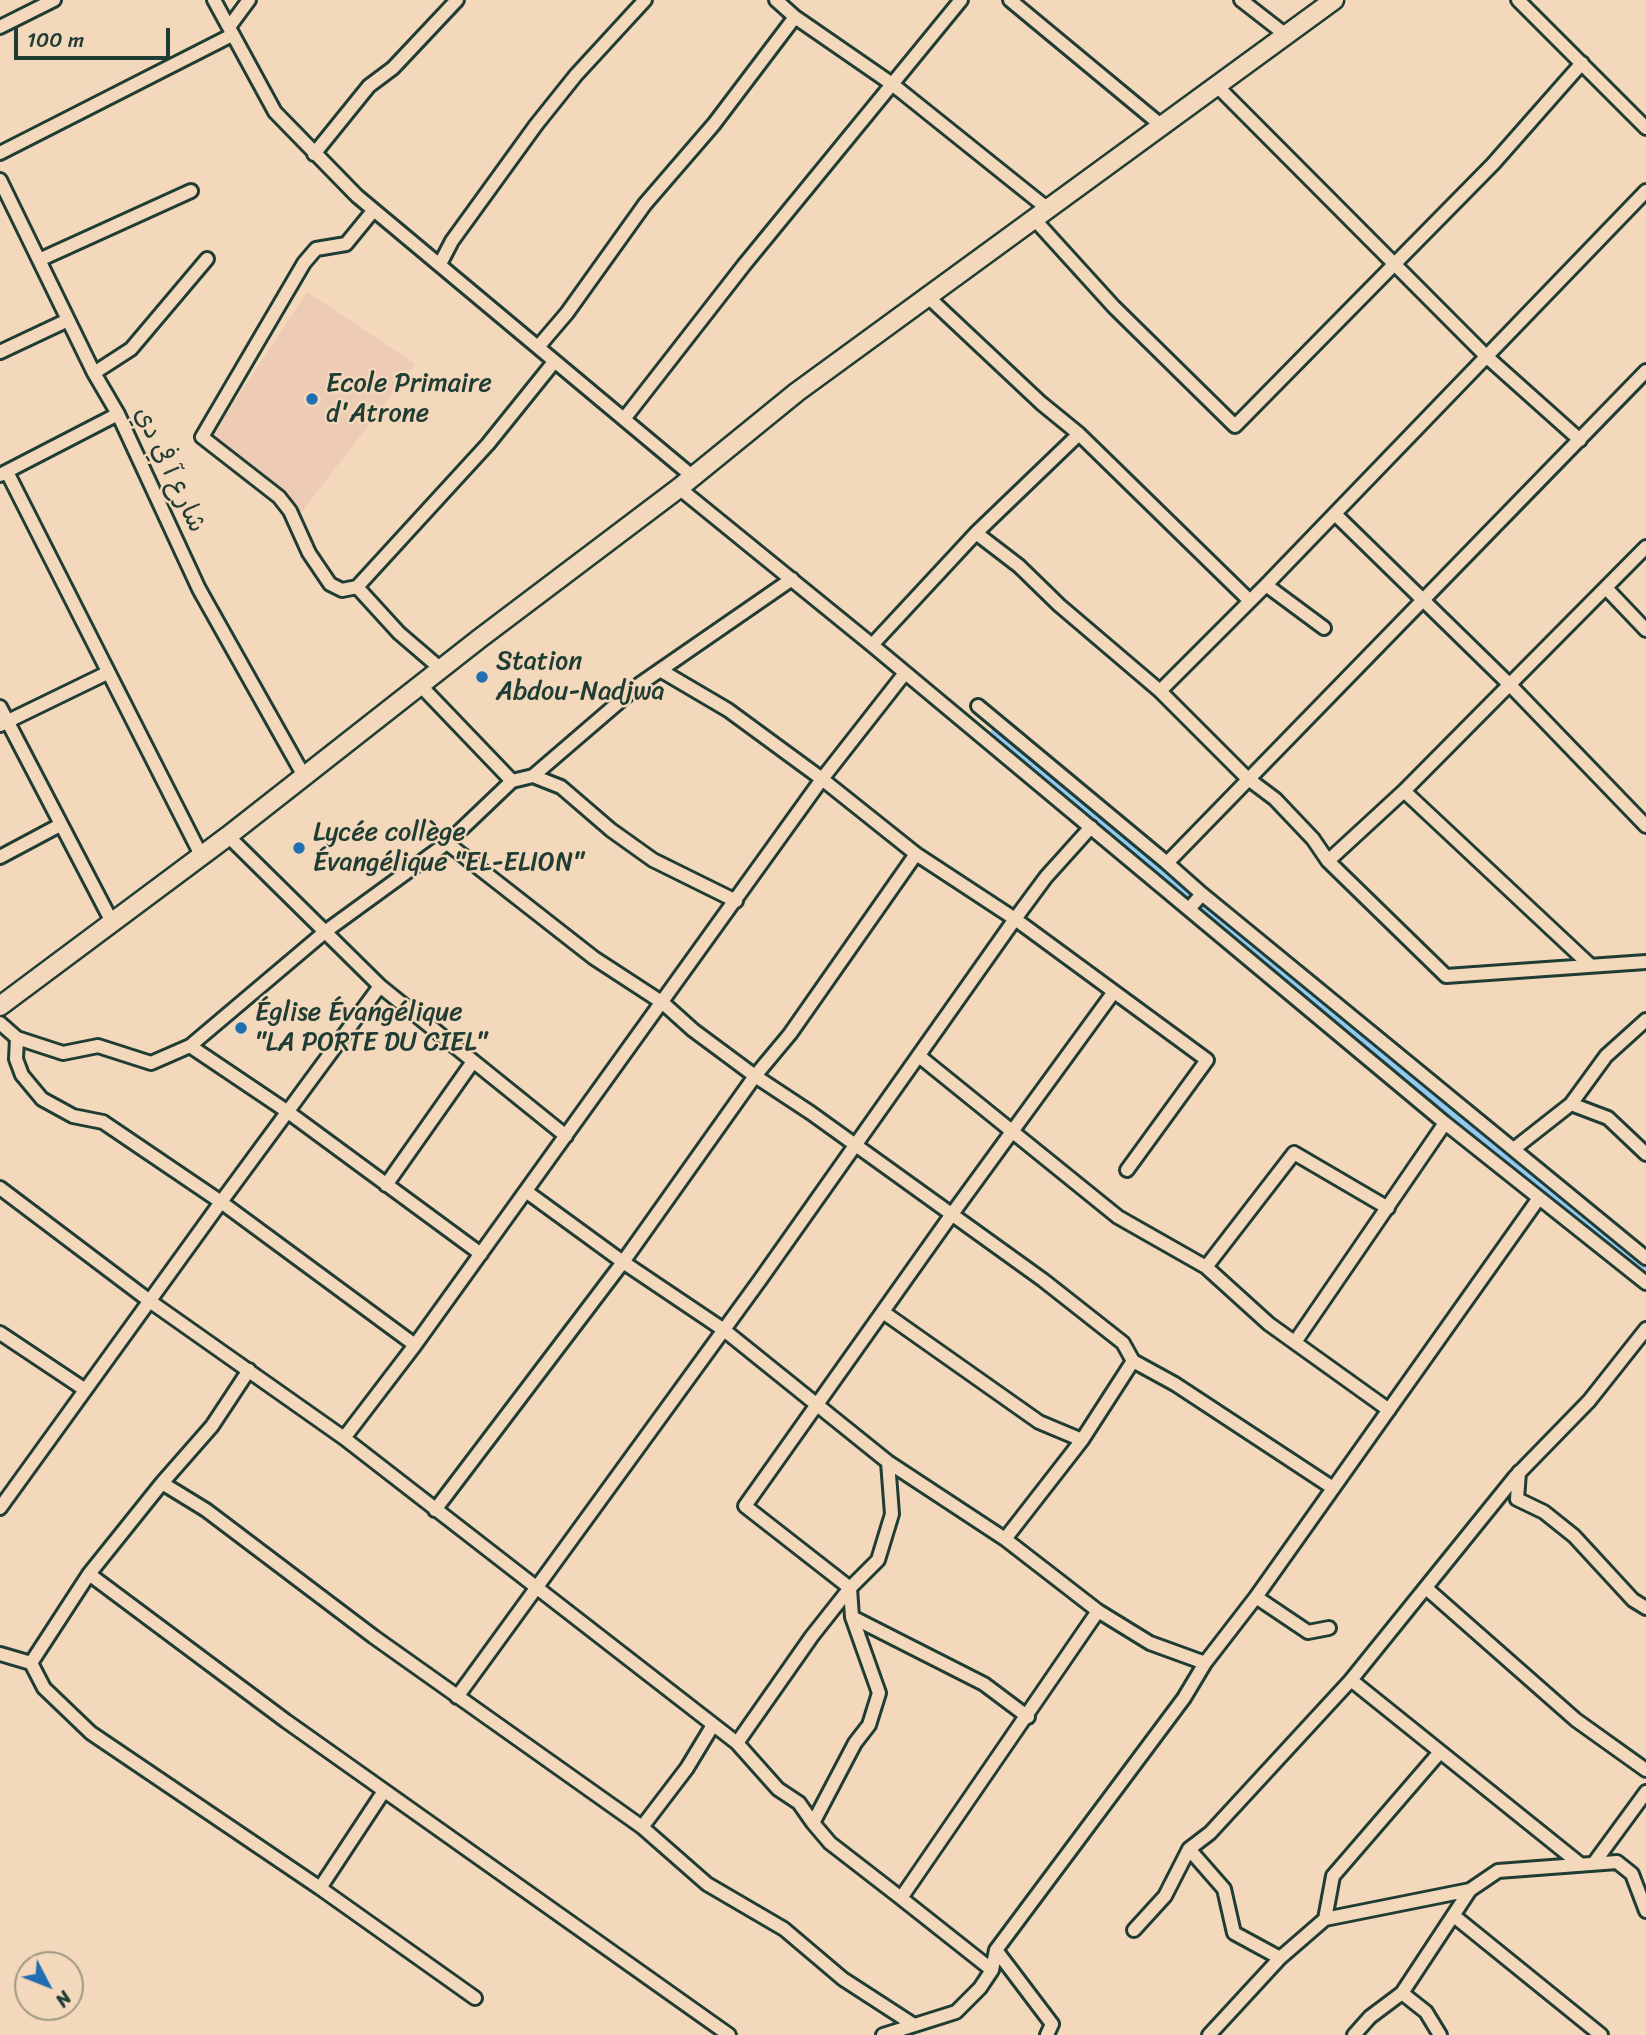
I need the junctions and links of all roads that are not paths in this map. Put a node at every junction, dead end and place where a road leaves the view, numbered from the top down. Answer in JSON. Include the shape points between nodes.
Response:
{"nodes":[{"id":1,"x":214,"y":0,"type":"edge"},
{"id":2,"x":249,"y":0,"type":"edge"},
{"id":3,"x":457,"y":0,"type":"edge"},
{"id":4,"x":645,"y":0,"type":"edge"},
{"id":5,"x":776,"y":0,"type":"edge"},
{"id":6,"x":961,"y":0,"type":"edge"},
{"id":7,"x":1010,"y":0,"type":"edge"},
{"id":8,"x":1241,"y":0,"type":"edge"},
{"id":9,"x":1334,"y":0,"type":"edge"},
{"id":10,"x":1518,"y":0,"type":"edge"},
{"id":11,"x":48,"y":1,"type":"edge"},
{"id":12,"x":795,"y":17,"type":"junction"},
{"id":13,"x":0,"y":27,"type":"edge"},
{"id":14,"x":230,"y":31,"type":"junction"},
{"id":15,"x":1286,"y":35,"type":"junction"},
{"id":16,"x":1582,"y":63,"type":"junction"},
{"id":17,"x":892,"y":83,"type":"junction"},
{"id":18,"x":1217,"y":87,"type":"junction"},
{"id":19,"x":1162,"y":126,"type":"junction"},
{"id":20,"x":1646,"y":128,"type":"edge"},
{"id":21,"x":0,"y":153,"type":"edge"},
{"id":22,"x":314,"y":153,"type":"junction"},
{"id":23,"x":0,"y":180,"type":"edge"},
{"id":24,"x":191,"y":191,"type":"dead end"},
{"id":25,"x":1646,"y":191,"type":"edge"},
{"id":26,"x":373,"y":211,"type":"junction"},
{"id":27,"x":1041,"y":214,"type":"junction"},
{"id":28,"x":207,"y":259,"type":"dead end"},
{"id":29,"x":39,"y":260,"type":"junction"},
{"id":30,"x":1394,"y":262,"type":"junction"},
{"id":31,"x":440,"y":264,"type":"junction"},
{"id":32,"x":926,"y":295,"type":"junction"},
{"id":33,"x":68,"y":320,"type":"junction"},
{"id":34,"x":538,"y":347,"type":"junction"},
{"id":35,"x":0,"y":352,"type":"edge"},
{"id":36,"x":1486,"y":356,"type":"junction"},
{"id":37,"x":554,"y":362,"type":"junction"},
{"id":38,"x":1646,"y":371,"type":"edge"},
{"id":39,"x":94,"y":373,"type":"junction"},
{"id":40,"x":118,"y":414,"type":"junction"},
{"id":41,"x":624,"y":419,"type":"junction"},
{"id":42,"x":1079,"y":434,"type":"junction"},
{"id":43,"x":1580,"y":440,"type":"junction"},
{"id":44,"x":3,"y":474,"type":"edge"},
{"id":45,"x":685,"y":482,"type":"junction"},
{"id":46,"x":1335,"y":514,"type":"junction"},
{"id":47,"x":976,"y":533,"type":"junction"},
{"id":48,"x":1646,"y":547,"type":"edge"},
{"id":49,"x":792,"y":579,"type":"junction"},
{"id":50,"x":1266,"y":585,"type":"junction"},
{"id":51,"x":357,"y":587,"type":"junction"},
{"id":52,"x":1606,"y":588,"type":"junction"},
{"id":53,"x":1250,"y":601,"type":"junction"},
{"id":54,"x":1423,"y":601,"type":"junction"},
{"id":55,"x":1324,"y":628,"type":"dead end"},
{"id":56,"x":1646,"y":630,"type":"edge"},
{"id":57,"x":872,"y":645,"type":"junction"},
{"id":58,"x":441,"y":669,"type":"junction"},
{"id":59,"x":660,"y":670,"type":"junction"},
{"id":60,"x":107,"y":673,"type":"junction"},
{"id":61,"x":905,"y":673,"type":"junction"},
{"id":62,"x":420,"y":685,"type":"junction"},
{"id":63,"x":1510,"y":685,"type":"junction"},
{"id":64,"x":1160,"y":691,"type":"junction"},
{"id":65,"x":978,"y":706,"type":"dead end"},
{"id":66,"x":0,"y":708,"type":"edge"},
{"id":67,"x":4,"y":724,"type":"edge"},
{"id":68,"x":304,"y":776,"type":"junction"},
{"id":69,"x":533,"y":776,"type":"junction"},
{"id":70,"x":1247,"y":778,"type":"junction"},
{"id":71,"x":822,"y":779,"type":"junction"},
{"id":72,"x":512,"y":781,"type":"junction"},
{"id":73,"x":1404,"y":791,"type":"junction"},
{"id":74,"x":60,"y":825,"type":"junction"},
{"id":75,"x":1646,"y":826,"type":"edge"},
{"id":76,"x":1091,"y":827,"type":"junction"},
{"id":77,"x":228,"y":836,"type":"junction"},
{"id":78,"x":447,"y":843,"type":"junction"},
{"id":79,"x":916,"y":854,"type":"junction"},
{"id":80,"x":201,"y":855,"type":"junction"},
{"id":81,"x":0,"y":856,"type":"edge"},
{"id":82,"x":1328,"y":862,"type":"junction"},
{"id":83,"x":1167,"y":863,"type":"junction"},
{"id":84,"x":1202,"y":894,"type":"junction"},
{"id":85,"x":736,"y":901,"type":"junction"},
{"id":86,"x":1189,"y":909,"type":"junction"},
{"id":87,"x":1015,"y":919,"type":"junction"},
{"id":88,"x":112,"y":922,"type":"junction"},
{"id":89,"x":326,"y":931,"type":"junction"},
{"id":90,"x":1646,"y":962,"type":"edge"},
{"id":91,"x":1591,"y":966,"type":"junction"},
{"id":92,"x":380,"y":985,"type":"junction"},
{"id":93,"x":1113,"y":993,"type":"junction"},
{"id":94,"x":663,"y":1003,"type":"junction"},
{"id":95,"x":0,"y":1006,"type":"edge"},
{"id":96,"x":1646,"y":1020,"type":"edge"},
{"id":97,"x":0,"y":1023,"type":"edge"},
{"id":98,"x":17,"y":1038,"type":"junction"},
{"id":99,"x":190,"y":1046,"type":"junction"},
{"id":100,"x":919,"y":1056,"type":"junction"},
{"id":101,"x":472,"y":1063,"type":"junction"},
{"id":102,"x":755,"y":1076,"type":"junction"},
{"id":103,"x":1571,"y":1104,"type":"junction"},
{"id":104,"x":288,"y":1112,"type":"junction"},
{"id":105,"x":1446,"y":1124,"type":"junction"},
{"id":106,"x":1013,"y":1131,"type":"junction"},
{"id":107,"x":566,"y":1136,"type":"junction"},
{"id":108,"x":855,"y":1144,"type":"junction"},
{"id":109,"x":1515,"y":1147,"type":"junction"},
{"id":110,"x":1646,"y":1154,"type":"edge"},
{"id":111,"x":1127,"y":1170,"type":"dead end"},
{"id":112,"x":386,"y":1185,"type":"junction"},
{"id":113,"x":0,"y":1188,"type":"edge"},
{"id":114,"x":527,"y":1192,"type":"junction"},
{"id":115,"x":1539,"y":1198,"type":"junction"},
{"id":116,"x":221,"y":1202,"type":"junction"},
{"id":117,"x":1388,"y":1208,"type":"junction"},
{"id":118,"x":952,"y":1214,"type":"junction"},
{"id":119,"x":481,"y":1254,"type":"junction"},
{"id":120,"x":1646,"y":1258,"type":"edge"},
{"id":121,"x":623,"y":1262,"type":"junction"},
{"id":122,"x":1206,"y":1267,"type":"junction"},
{"id":123,"x":1646,"y":1283,"type":"edge"},
{"id":124,"x":151,"y":1301,"type":"junction"},
{"id":125,"x":883,"y":1312,"type":"junction"},
{"id":126,"x":1646,"y":1329,"type":"edge"},
{"id":127,"x":724,"y":1330,"type":"junction"},
{"id":128,"x":0,"y":1333,"type":"edge"},
{"id":129,"x":1295,"y":1342,"type":"junction"},
{"id":130,"x":415,"y":1345,"type":"junction"},
{"id":131,"x":1133,"y":1360,"type":"junction"},
{"id":132,"x":249,"y":1370,"type":"junction"},
{"id":133,"x":84,"y":1389,"type":"junction"},
{"id":134,"x":816,"y":1406,"type":"junction"},
{"id":135,"x":1388,"y":1410,"type":"junction"},
{"id":136,"x":344,"y":1438,"type":"junction"},
{"id":137,"x":1082,"y":1440,"type":"junction"},
{"id":138,"x":888,"y":1462,"type":"junction"},
{"id":139,"x":1519,"y":1472,"type":"junction"},
{"id":140,"x":162,"y":1483,"type":"junction"},
{"id":141,"x":1333,"y":1488,"type":"junction"},
{"id":142,"x":2,"y":1500,"type":"edge"},
{"id":143,"x":435,"y":1510,"type":"junction"},
{"id":144,"x":1005,"y":1539,"type":"junction"},
{"id":145,"x":89,"y":1574,"type":"junction"},
{"id":146,"x":534,"y":1588,"type":"junction"},
{"id":147,"x":850,"y":1588,"type":"junction"},
{"id":148,"x":1426,"y":1588,"type":"junction"},
{"id":149,"x":1256,"y":1597,"type":"junction"},
{"id":150,"x":1646,"y":1608,"type":"edge"},
{"id":151,"x":1098,"y":1611,"type":"junction"},
{"id":152,"x":852,"y":1617,"type":"junction"},
{"id":153,"x":1329,"y":1628,"type":"dead end"},
{"id":154,"x":0,"y":1654,"type":"edge"},
{"id":155,"x":1205,"y":1662,"type":"junction"},
{"id":156,"x":31,"y":1663,"type":"junction"},
{"id":157,"x":1351,"y":1680,"type":"junction"},
{"id":158,"x":457,"y":1697,"type":"junction"},
{"id":159,"x":1028,"y":1717,"type":"junction"},
{"id":160,"x":713,"y":1725,"type":"junction"},
{"id":161,"x":737,"y":1743,"type":"junction"},
{"id":162,"x":1440,"y":1752,"type":"junction"},
{"id":163,"x":1646,"y":1770,"type":"edge"},
{"id":164,"x":384,"y":1791,"type":"junction"},
{"id":165,"x":1644,"y":1801,"type":"edge"},
{"id":166,"x":813,"y":1823,"type":"junction"},
{"id":167,"x":642,"y":1827,"type":"junction"},
{"id":168,"x":1189,"y":1849,"type":"junction"},
{"id":169,"x":1594,"y":1863,"type":"junction"},
{"id":170,"x":1580,"y":1864,"type":"junction"},
{"id":171,"x":320,"y":1888,"type":"junction"},
{"id":172,"x":1470,"y":1889,"type":"junction"},
{"id":173,"x":901,"y":1898,"type":"junction"},
{"id":174,"x":1646,"y":1911,"type":"edge"},
{"id":175,"x":1454,"y":1916,"type":"junction"},
{"id":176,"x":1325,"y":1919,"type":"junction"},
{"id":177,"x":1134,"y":1930,"type":"dead end"},
{"id":178,"x":996,"y":1950,"type":"junction"},
{"id":179,"x":1280,"y":1958,"type":"junction"},
{"id":180,"x":992,"y":1970,"type":"junction"},
{"id":181,"x":1402,"y":1993,"type":"junction"},
{"id":182,"x":475,"y":1998,"type":"dead end"},
{"id":183,"x":914,"y":2025,"type":"junction"},
{"id":184,"x":729,"y":2035,"type":"edge"},
{"id":185,"x":883,"y":2035,"type":"edge"},
{"id":186,"x":1047,"y":2035,"type":"edge"},
{"id":187,"x":1209,"y":2035,"type":"edge"},
{"id":188,"x":1354,"y":2035,"type":"edge"},
{"id":189,"x":1440,"y":2035,"type":"edge"},
{"id":190,"x":1601,"y":2035,"type":"edge"}],
"edges":[{"from":1,"to":14,"type":"street"},
{"from":2,"to":14,"type":"street"},
{"from":3,"to":22,"type":"street","via":[[393,68],[369,86]]},
{"from":4,"to":31,"type":"street","via":[[537,125]]},
{"from":5,"to":12,"type":"street"},
{"from":6,"to":17,"type":"street"},
{"from":7,"to":19,"type":"street"},
{"from":8,"to":15,"type":"street"},
{"from":9,"to":15,"type":"street"},
{"from":10,"to":16,"type":"street"},
{"from":11,"to":13,"type":"street"},
{"from":12,"to":17,"type":"street"},
{"from":12,"to":34,"type":"street"},
{"from":14,"to":21,"type":"street"},
{"from":14,"to":22,"type":"street","via":[[275,111]]},
{"from":15,"to":18,"type":"street"},
{"from":16,"to":20,"type":"street"},
{"from":16,"to":30,"type":"street","via":[[1493,164]]},
{"from":17,"to":27,"type":"street"},
{"from":17,"to":41,"type":"street"},
{"from":18,"to":19,"type":"street"},
{"from":18,"to":30,"type":"street"},
{"from":19,"to":27,"type":"street"},
{"from":22,"to":26,"type":"street"},
{"from":23,"to":29,"type":"street","name":"شارع آ في دي"},
{"from":24,"to":29,"type":"street"},
{"from":25,"to":36,"type":"street"},
{"from":26,"to":31,"type":"street"},
{"from":26,"to":51,"type":"street","via":[[346,244],[316,248],[303,262],[202,438],[279,497],[330,583],[342,590]]},
{"from":27,"to":30,"type":"street","via":[[1114,307],[1235,426]]},
{"from":27,"to":32,"type":"street"},
{"from":28,"to":39,"type":"street","via":[[131,349]]},
{"from":29,"to":33,"type":"street","name":"شارع آ في دي"},
{"from":30,"to":36,"type":"street"},
{"from":31,"to":34,"type":"street"},
{"from":32,"to":42,"type":"street"},
{"from":32,"to":45,"type":"street"},
{"from":33,"to":35,"type":"street"},
{"from":33,"to":39,"type":"street","name":"شارع آ في دي"},
{"from":34,"to":37,"type":"street"},
{"from":36,"to":43,"type":"street"},
{"from":36,"to":46,"type":"street"},
{"from":37,"to":41,"type":"street"},
{"from":37,"to":51,"type":"street","via":[[488,444]]},
{"from":38,"to":43,"type":"street"},
{"from":39,"to":40,"type":"street","name":"شارع آ في دي"},
{"from":40,"to":44,"type":"street"},
{"from":40,"to":68,"type":"street","name":"شارع آ في دي","via":[[199,589]]},
{"from":41,"to":45,"type":"street"},
{"from":42,"to":47,"type":"street"},
{"from":42,"to":53,"type":"street"},
{"from":43,"to":54,"type":"street"},
{"from":44,"to":60,"type":"street"},
{"from":45,"to":49,"type":"street"},
{"from":45,"to":58,"type":"street"},
{"from":46,"to":50,"type":"street"},
{"from":46,"to":54,"type":"street"},
{"from":47,"to":57,"type":"street"},
{"from":47,"to":64,"type":"street"},
{"from":48,"to":52,"type":"street"},
{"from":49,"to":57,"type":"street"},
{"from":49,"to":59,"type":"street"},
{"from":50,"to":53,"type":"street"},
{"from":50,"to":55,"type":"street"},
{"from":51,"to":58,"type":"street"},
{"from":52,"to":56,"type":"street"},
{"from":52,"to":63,"type":"street"},
{"from":53,"to":64,"type":"street"},
{"from":54,"to":63,"type":"street"},
{"from":54,"to":70,"type":"street"},
{"from":57,"to":61,"type":"street"},
{"from":58,"to":62,"type":"street"},
{"from":59,"to":69,"type":"street"},
{"from":59,"to":71,"type":"street","via":[[728,710]]},
{"from":60,"to":67,"type":"street"},
{"from":60,"to":80,"type":"street"},
{"from":61,"to":71,"type":"street"},
{"from":61,"to":76,"type":"street"},
{"from":62,"to":68,"type":"street"},
{"from":62,"to":72,"type":"street"},
{"from":63,"to":73,"type":"street"},
{"from":63,"to":75,"type":"street"},
{"from":64,"to":70,"type":"street"},
{"from":65,"to":83,"type":"street"},
{"from":66,"to":67,"type":"street"},
{"from":67,"to":74,"type":"street"},
{"from":68,"to":77,"type":"street"},
{"from":69,"to":72,"type":"street"},
{"from":69,"to":85,"type":"street","via":[[561,787],[653,860]]},
{"from":70,"to":82,"type":"street","via":[[1275,799]]},
{"from":70,"to":83,"type":"street"},
{"from":71,"to":79,"type":"street"},
{"from":71,"to":85,"type":"street"},
{"from":72,"to":78,"type":"street"},
{"from":73,"to":82,"type":"street"},
{"from":73,"to":91,"type":"street"},
{"from":74,"to":81,"type":"street"},
{"from":74,"to":88,"type":"street"},
{"from":76,"to":86,"type":"street"},
{"from":76,"to":87,"type":"street"},
{"from":77,"to":80,"type":"street"},
{"from":77,"to":89,"type":"street"},
{"from":78,"to":89,"type":"street"},
{"from":78,"to":94,"type":"street","via":[[594,958]]},
{"from":79,"to":87,"type":"street"},
{"from":79,"to":102,"type":"street","via":[[790,1034]]},
{"from":80,"to":88,"type":"street"},
{"from":82,"to":91,"type":"street","via":[[1446,976]]},
{"from":83,"to":84,"type":"street"},
{"from":84,"to":86,"type":"street"},
{"from":84,"to":109,"type":"street"},
{"from":85,"to":94,"type":"street"},
{"from":86,"to":105,"type":"street"},
{"from":87,"to":93,"type":"street"},
{"from":87,"to":100,"type":"street"},
{"from":88,"to":95,"type":"street"},
{"from":89,"to":92,"type":"street"},
{"from":89,"to":99,"type":"street"},
{"from":90,"to":91,"type":"street"},
{"from":92,"to":101,"type":"street"},
{"from":92,"to":104,"type":"street"},
{"from":93,"to":106,"type":"street"},
{"from":93,"to":111,"type":"street","via":[[1207,1060]]},
{"from":94,"to":102,"type":"street"},
{"from":94,"to":107,"type":"street"},
{"from":96,"to":103,"type":"street","via":[[1606,1056]]},
{"from":97,"to":98,"type":"street"},
{"from":98,"to":99,"type":"street","via":[[63,1053],[98,1046],[151,1063]]},
{"from":98,"to":116,"type":"street","via":[[16,1059],[22,1075],[42,1099],[72,1116],[103,1122]]},
{"from":99,"to":104,"type":"street"},
{"from":100,"to":106,"type":"street"},
{"from":100,"to":108,"type":"street"},
{"from":101,"to":107,"type":"street"},
{"from":101,"to":112,"type":"street"},
{"from":102,"to":108,"type":"street"},
{"from":102,"to":121,"type":"street"},
{"from":103,"to":109,"type":"street"},
{"from":103,"to":110,"type":"street","via":[[1608,1118]]},
{"from":104,"to":112,"type":"street"},
{"from":104,"to":116,"type":"street"},
{"from":105,"to":115,"type":"street"},
{"from":105,"to":117,"type":"street"},
{"from":106,"to":118,"type":"street"},
{"from":106,"to":122,"type":"street","via":[[1118,1217]]},
{"from":107,"to":114,"type":"street"},
{"from":108,"to":118,"type":"street"},
{"from":108,"to":127,"type":"street"},
{"from":109,"to":120,"type":"street"},
{"from":112,"to":119,"type":"street"},
{"from":113,"to":124,"type":"street"},
{"from":114,"to":119,"type":"street"},
{"from":114,"to":121,"type":"street"},
{"from":115,"to":123,"type":"street"},
{"from":115,"to":135,"type":"street"},
{"from":116,"to":124,"type":"street"},
{"from":116,"to":130,"type":"street"},
{"from":117,"to":122,"type":"street","via":[[1294,1153]]},
{"from":117,"to":129,"type":"street"},
{"from":118,"to":125,"type":"street"},
{"from":118,"to":131,"type":"street","via":[[1123,1343]]},
{"from":119,"to":130,"type":"street"},
{"from":121,"to":127,"type":"street"},
{"from":121,"to":143,"type":"street"},
{"from":122,"to":129,"type":"street"},
{"from":124,"to":132,"type":"street"},
{"from":124,"to":133,"type":"street"},
{"from":125,"to":134,"type":"street"},
{"from":125,"to":137,"type":"street","via":[[1039,1422]]},
{"from":126,"to":139,"type":"street","via":[[1590,1401]]},
{"from":127,"to":134,"type":"street"},
{"from":127,"to":146,"type":"street"},
{"from":128,"to":133,"type":"street"},
{"from":129,"to":135,"type":"street"},
{"from":130,"to":136,"type":"street"},
{"from":131,"to":137,"type":"street"},
{"from":131,"to":141,"type":"street"},
{"from":132,"to":136,"type":"street"},
{"from":132,"to":140,"type":"street","via":[[212,1426]]},
{"from":133,"to":142,"type":"street"},
{"from":134,"to":138,"type":"street"},
{"from":134,"to":147,"type":"street","via":[[745,1506]]},
{"from":135,"to":141,"type":"street"},
{"from":136,"to":143,"type":"street"},
{"from":137,"to":144,"type":"street"},
{"from":138,"to":144,"type":"street"},
{"from":138,"to":147,"type":"street","via":[[892,1514],[886,1541],[878,1560]]},
{"from":139,"to":148,"type":"street"},
{"from":139,"to":150,"type":"street","via":[[1517,1499],[1544,1512],[1574,1536],[1633,1600]]},
{"from":140,"to":145,"type":"street"},
{"from":140,"to":158,"type":"street"},
{"from":141,"to":149,"type":"street"},
{"from":143,"to":146,"type":"street"},
{"from":144,"to":151,"type":"street"},
{"from":145,"to":156,"type":"street"},
{"from":145,"to":164,"type":"street"},
{"from":146,"to":158,"type":"street"},
{"from":146,"to":160,"type":"street","via":[[630,1657]]},
{"from":147,"to":152,"type":"street"},
{"from":147,"to":161,"type":"street"},
{"from":148,"to":157,"type":"street"},
{"from":148,"to":163,"type":"street","via":[[1576,1720]]},
{"from":149,"to":153,"type":"street","via":[[1308,1632]]},
{"from":149,"to":155,"type":"street"},
{"from":151,"to":155,"type":"street","via":[[1150,1643]]},
{"from":151,"to":159,"type":"street"},
{"from":152,"to":159,"type":"street","via":[[984,1684]]},
{"from":152,"to":166,"type":"street","via":[[879,1693],[869,1726],[855,1743]]},
{"from":154,"to":156,"type":"street"},
{"from":155,"to":178,"type":"street","via":[[1184,1698]]},
{"from":156,"to":171,"type":"street","via":[[44,1688],[91,1734]]},
{"from":157,"to":162,"type":"street"},
{"from":157,"to":168,"type":"street","via":[[1210,1833]]},
{"from":158,"to":167,"type":"street"},
{"from":159,"to":173,"type":"street"},
{"from":160,"to":161,"type":"street"},
{"from":160,"to":167,"type":"street"},
{"from":161,"to":166,"type":"street","via":[[778,1789],[799,1803]]},
{"from":162,"to":170,"type":"street"},
{"from":162,"to":176,"type":"street","via":[[1333,1876]]},
{"from":164,"to":171,"type":"street"},
{"from":164,"to":184,"type":"street"},
{"from":165,"to":169,"type":"street"},
{"from":166,"to":173,"type":"street","via":[[830,1843]]},
{"from":167,"to":183,"type":"street","via":[[707,1884],[784,1929],[843,1979]]},
{"from":168,"to":177,"type":"street","via":[[1165,1896]]},
{"from":168,"to":179,"type":"street","via":[[1224,1889],[1234,1933]]},
{"from":169,"to":170,"type":"street"},
{"from":169,"to":174,"type":"street","via":[[1612,1861],[1626,1866]]},
{"from":170,"to":172,"type":"street","via":[[1497,1871]]},
{"from":171,"to":182,"type":"street"},
{"from":172,"to":175,"type":"street"},
{"from":172,"to":176,"type":"street"},
{"from":173,"to":180,"type":"street"},
{"from":175,"to":181,"type":"street"},
{"from":175,"to":190,"type":"street"},
{"from":176,"to":179,"type":"street"},
{"from":178,"to":180,"type":"street"},
{"from":178,"to":186,"type":"street","via":[[1052,2024]]},
{"from":179,"to":187,"type":"street"},
{"from":180,"to":183,"type":"street","via":[[956,2012]]},
{"from":181,"to":188,"type":"street"},
{"from":181,"to":189,"type":"street","via":[[1426,2012]]},
{"from":183,"to":185,"type":"street"}]}
